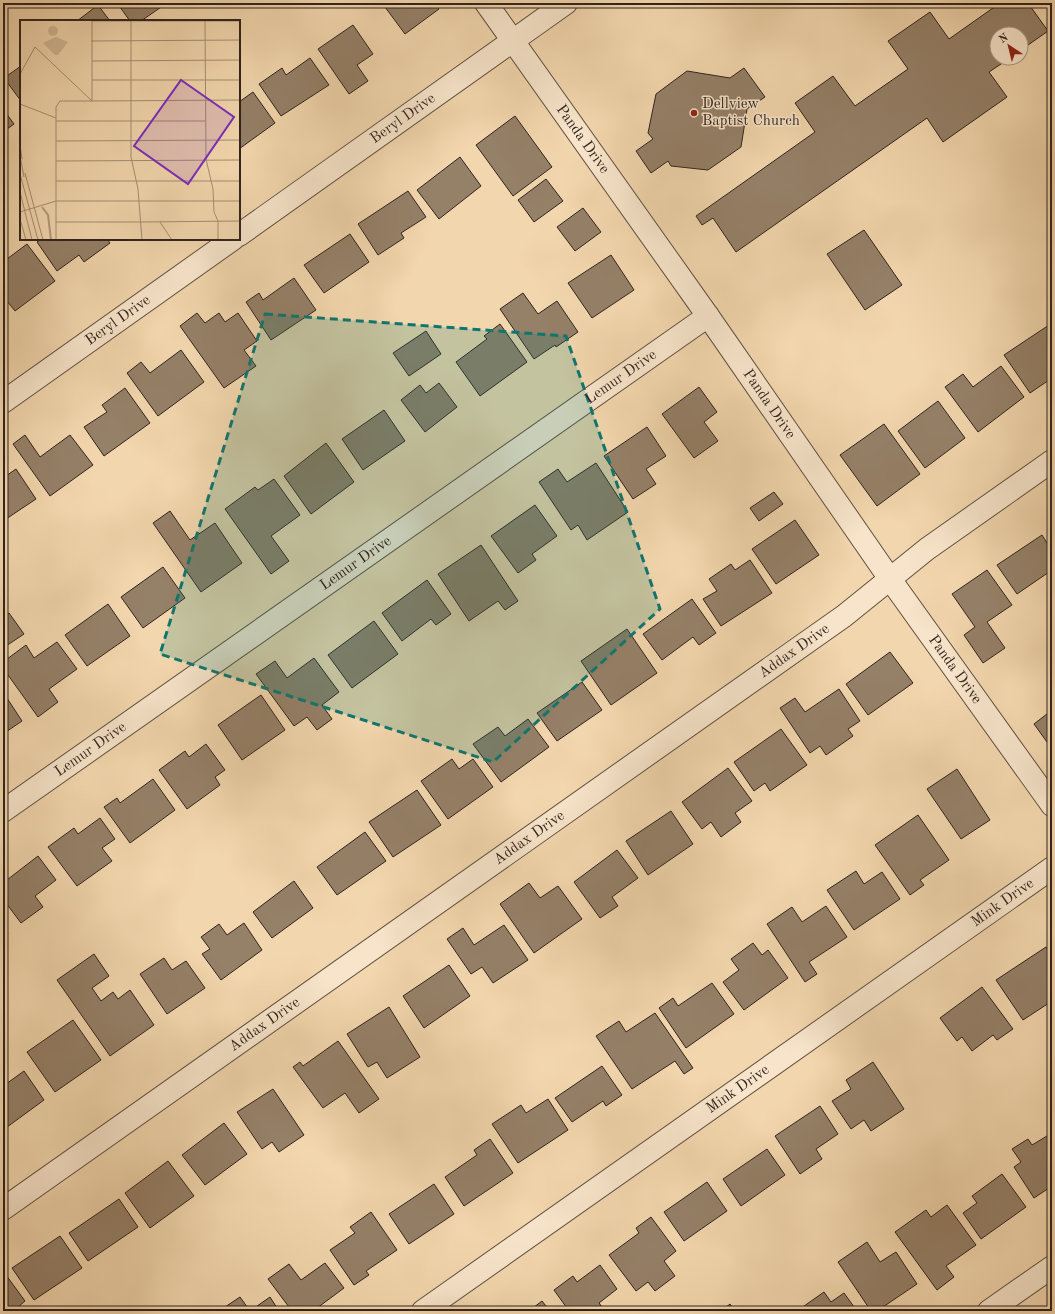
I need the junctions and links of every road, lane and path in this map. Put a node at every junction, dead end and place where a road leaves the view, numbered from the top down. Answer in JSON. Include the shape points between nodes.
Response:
{"nodes":[{"id":1,"x":486,"y":3,"type":"edge"},
{"id":2,"x":566,"y":3,"type":"edge"},
{"id":3,"x":513,"y":41,"type":"junction"},
{"id":4,"x":240,"y":234,"type":"edge"},
{"id":5,"x":232,"y":240,"type":"edge"},
{"id":6,"x":708,"y":316,"type":"junction"},
{"id":7,"x":3,"y":402,"type":"edge"},
{"id":8,"x":1052,"y":461,"type":"edge"},
{"id":9,"x":890,"y":579,"type":"junction"},
{"id":10,"x":1052,"y":805,"type":"edge"},
{"id":11,"x":3,"y":811,"type":"edge"},
{"id":12,"x":1052,"y":868,"type":"edge"},
{"id":13,"x":3,"y":1209,"type":"edge"},
{"id":14,"x":1052,"y":1267,"type":"edge"},
{"id":15,"x":423,"y":1311,"type":"edge"},
{"id":16,"x":989,"y":1311,"type":"edge"}],
"edges":[{"from":1,"to":3,"type":"street","name":"Panda Drive"},
{"from":2,"to":3,"type":"street","name":"Beryl Drive"},
{"from":3,"to":4,"type":"street","name":"Beryl Drive"},
{"from":3,"to":6,"type":"street","name":"Panda Drive"},
{"from":5,"to":7,"type":"street","name":"Beryl Drive"},
{"from":6,"to":9,"type":"street","name":"Panda Drive"},
{"from":6,"to":11,"type":"street","name":"Lemur Drive"},
{"from":8,"to":9,"type":"street","name":"Addax Drive","via":[[927,549]]},
{"from":9,"to":10,"type":"street","name":"Panda Drive"},
{"from":9,"to":13,"type":"street","name":"Addax Drive","via":[[844,616]]},
{"from":12,"to":15,"type":"street","name":"Mink Drive"},
{"from":14,"to":16,"type":"street"}]}
